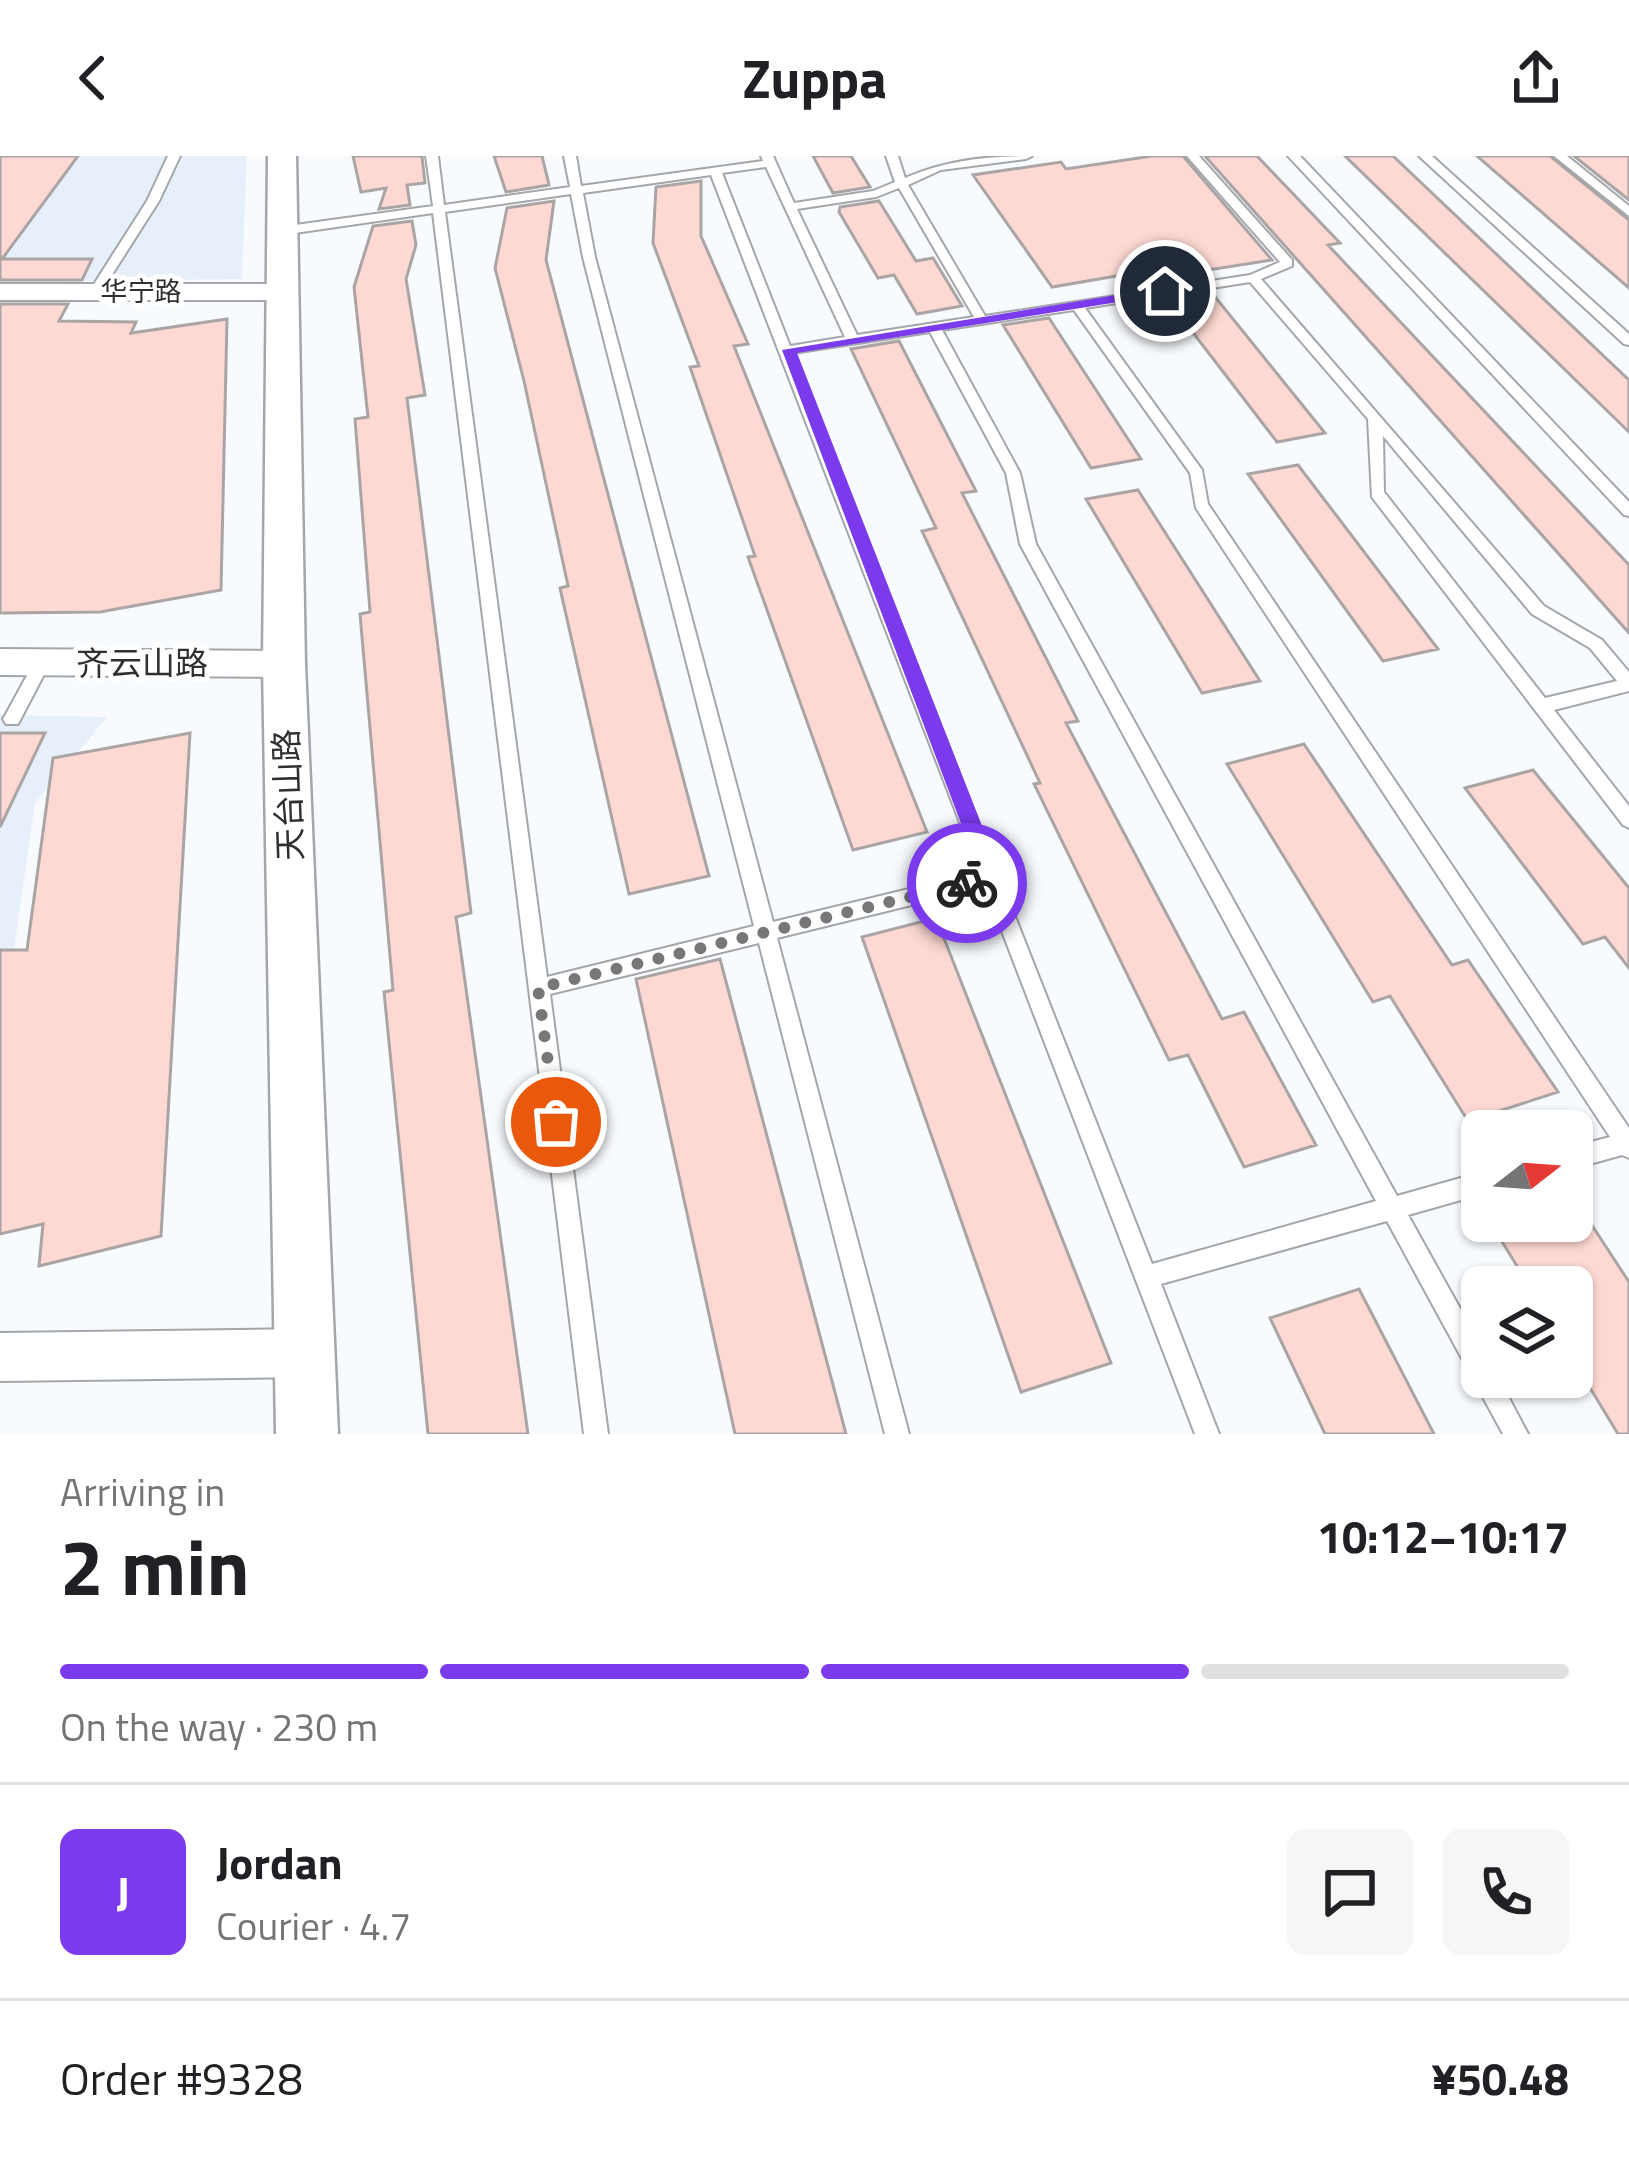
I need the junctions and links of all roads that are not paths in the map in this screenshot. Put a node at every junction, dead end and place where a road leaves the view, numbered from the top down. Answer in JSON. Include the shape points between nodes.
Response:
{"nodes":[{"id":1,"x":174,"y":156,"type":"edge"},
{"id":2,"x":282,"y":156,"type":"edge"},
{"id":3,"x":432,"y":156,"type":"edge"},
{"id":4,"x":570,"y":156,"type":"edge"},
{"id":5,"x":892,"y":156,"type":"edge"},
{"id":6,"x":1026,"y":156,"type":"edge"},
{"id":7,"x":1193,"y":156,"type":"edge"},
{"id":8,"x":1294,"y":156,"type":"edge"},
{"id":9,"x":1424,"y":156,"type":"edge"},
{"id":10,"x":1560,"y":156,"type":"edge"},
{"id":11,"x":768,"y":159,"type":"edge"},
{"id":12,"x":718,"y":165,"type":"edge"},
{"id":13,"x":900,"y":182,"type":"junction"},
{"id":14,"x":580,"y":189,"type":"junction"},
{"id":15,"x":790,"y":207,"type":"junction"},
{"id":16,"x":438,"y":209,"type":"junction"},
{"id":17,"x":1629,"y":212,"type":"edge"},
{"id":18,"x":281,"y":231,"type":"junction"},
{"id":19,"x":1253,"y":278,"type":"junction"},
{"id":20,"x":0,"y":292,"type":"edge"},
{"id":21,"x":95,"y":292,"type":"junction"},
{"id":22,"x":281,"y":292,"type":"junction"},
{"id":23,"x":1076,"y":304,"type":"junction"},
{"id":24,"x":981,"y":319,"type":"junction"},
{"id":25,"x":934,"y":327,"type":"junction"},
{"id":26,"x":853,"y":340,"type":"junction"},
{"id":27,"x":1629,"y":341,"type":"edge"},
{"id":28,"x":789,"y":350,"type":"junction"},
{"id":29,"x":1375,"y":418,"type":"junction"},
{"id":30,"x":1629,"y":511,"type":"edge"},
{"id":31,"x":0,"y":662,"type":"edge"},
{"id":32,"x":42,"y":663,"type":"junction"},
{"id":33,"x":284,"y":664,"type":"junction"},
{"id":34,"x":1629,"y":685,"type":"edge"},
{"id":35,"x":1541,"y":706,"type":"junction"},
{"id":36,"x":12,"y":719,"type":"dead end"},
{"id":37,"x":1629,"y":820,"type":"edge"},
{"id":38,"x":992,"y":877,"type":"junction"},
{"id":39,"x":765,"y":932,"type":"junction"},
{"id":40,"x":538,"y":988,"type":"junction"},
{"id":41,"x":1628,"y":1144,"type":"edge"},
{"id":42,"x":1593,"y":1153,"type":"edge"},
{"id":43,"x":1461,"y":1189,"type":"edge"},
{"id":44,"x":1394,"y":1207,"type":"junction"},
{"id":45,"x":1146,"y":1277,"type":"junction"},
{"id":46,"x":1461,"y":1331,"type":"edge"},
{"id":47,"x":305,"y":1353,"type":"junction"},
{"id":48,"x":0,"y":1357,"type":"edge"},
{"id":49,"x":1497,"y":1398,"type":"edge"},
{"id":50,"x":307,"y":1434,"type":"edge"},
{"id":51,"x":596,"y":1434,"type":"edge"},
{"id":52,"x":897,"y":1434,"type":"edge"},
{"id":53,"x":1207,"y":1434,"type":"edge"},
{"id":54,"x":1516,"y":1434,"type":"edge"}],
"edges":[{"from":1,"to":21,"type":"lane"},
{"from":2,"to":18,"type":"street","name":"天台山路"},
{"from":3,"to":16,"type":"lane"},
{"from":4,"to":14,"type":"lane"},
{"from":5,"to":13,"type":"lane"},
{"from":6,"to":13,"type":"lane","via":[[940,167]]},
{"from":7,"to":19,"type":"lane","via":[[1288,263]]},
{"from":8,"to":30,"type":"lane"},
{"from":9,"to":27,"type":"lane"},
{"from":10,"to":17,"type":"lane"},
{"from":11,"to":12,"type":"lane"},
{"from":11,"to":15,"type":"lane"},
{"from":12,"to":14,"type":"lane"},
{"from":12,"to":28,"type":"lane"},
{"from":13,"to":15,"type":"lane","via":[[876,194]]},
{"from":13,"to":24,"type":"lane"},
{"from":14,"to":16,"type":"lane"},
{"from":14,"to":39,"type":"lane","via":[[589,257]]},
{"from":15,"to":26,"type":"lane"},
{"from":16,"to":18,"type":"lane"},
{"from":16,"to":40,"type":"lane"},
{"from":18,"to":22,"type":"street","name":"天台山路"},
{"from":19,"to":23,"type":"lane"},
{"from":19,"to":29,"type":"lane"},
{"from":20,"to":21,"type":"street","name":"华宁路"},
{"from":21,"to":22,"type":"street","name":"华宁路"},
{"from":22,"to":33,"type":"street","name":"天台山路"},
{"from":23,"to":24,"type":"lane"},
{"from":23,"to":41,"type":"lane","via":[[1197,473],[1201,504]]},
{"from":24,"to":25,"type":"lane"},
{"from":25,"to":26,"type":"lane"},
{"from":25,"to":44,"type":"lane","via":[[1013,473],[1028,544]]},
{"from":26,"to":28,"type":"lane"},
{"from":28,"to":38,"type":"lane"},
{"from":29,"to":34,"type":"lane","via":[[1538,610],[1595,644]]},
{"from":29,"to":35,"type":"lane","via":[[1377,493]]},
{"from":31,"to":32,"type":"street","name":"齐云山路"},
{"from":32,"to":33,"type":"street","name":"齐云山路"},
{"from":32,"to":36,"type":"lane"},
{"from":33,"to":47,"type":"street","name":"天台山路"},
{"from":34,"to":35,"type":"lane"},
{"from":35,"to":37,"type":"lane"},
{"from":38,"to":39,"type":"lane"},
{"from":38,"to":45,"type":"lane"},
{"from":39,"to":40,"type":"lane"},
{"from":39,"to":52,"type":"lane"},
{"from":40,"to":51,"type":"lane"},
{"from":41,"to":42,"type":"lane"},
{"from":43,"to":44,"type":"lane"},
{"from":44,"to":45,"type":"lane"},
{"from":44,"to":46,"type":"lane"},
{"from":45,"to":53,"type":"lane"},
{"from":47,"to":48,"type":"street"},
{"from":47,"to":50,"type":"street","name":"天台山路"},
{"from":49,"to":54,"type":"lane"}]}
